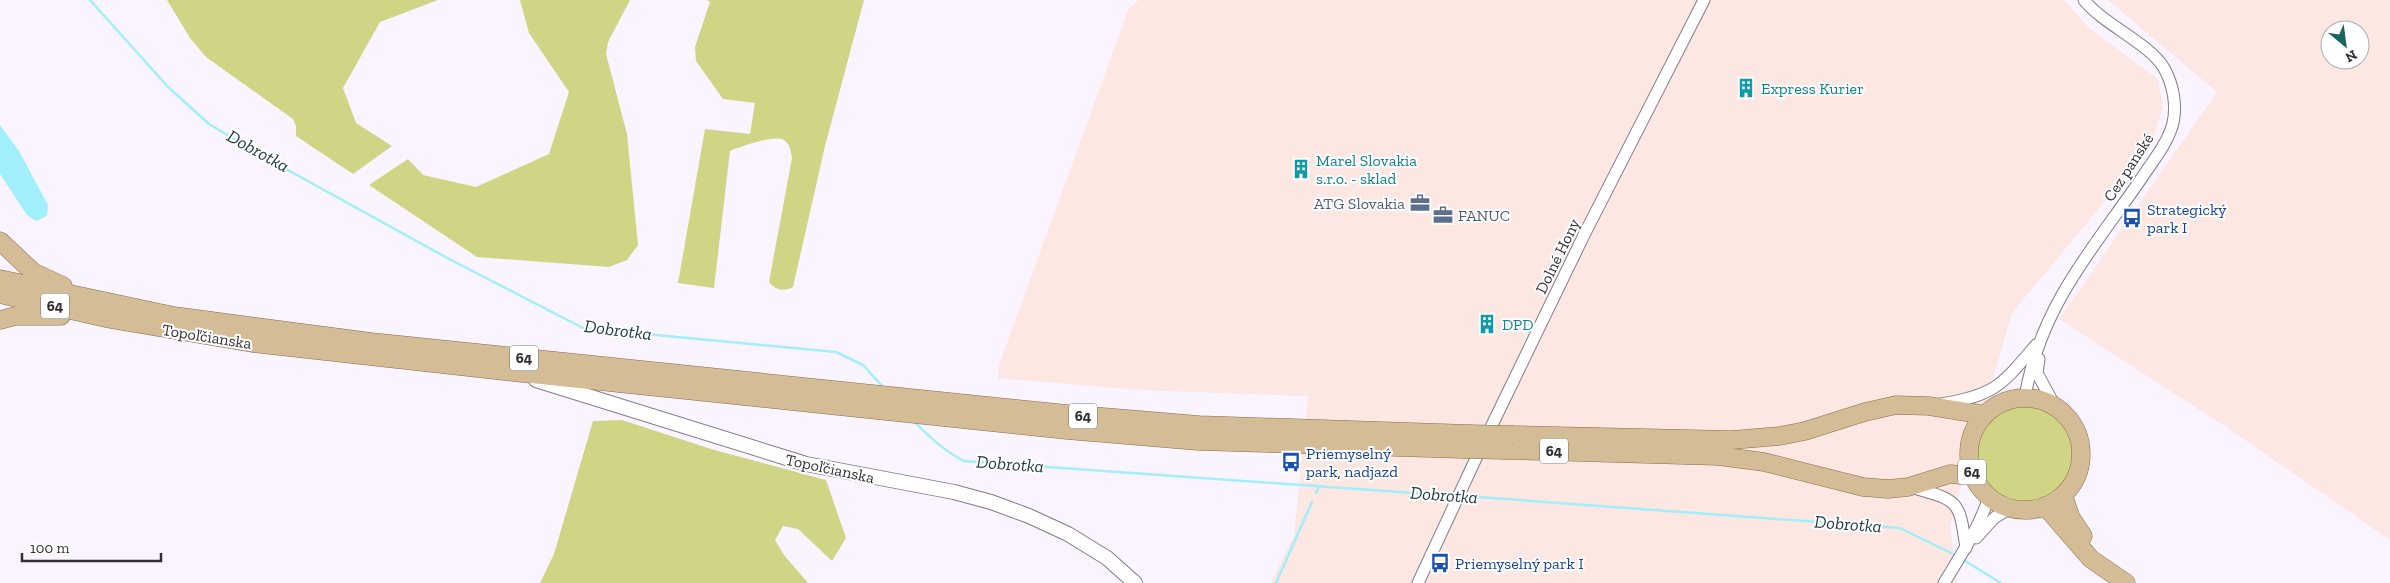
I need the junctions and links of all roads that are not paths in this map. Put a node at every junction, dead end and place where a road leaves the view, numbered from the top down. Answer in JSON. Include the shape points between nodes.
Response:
{"nodes":[{"id":1,"x":1704,"y":0,"type":"edge"},
{"id":2,"x":2084,"y":0,"type":"edge"},
{"id":3,"x":0,"y":242,"type":"edge"},
{"id":4,"x":0,"y":279,"type":"edge"},
{"id":5,"x":0,"y":294,"type":"edge"},
{"id":6,"x":97,"y":301,"type":"junction"},
{"id":7,"x":110,"y":319,"type":"junction"},
{"id":8,"x":0,"y":320,"type":"edge"},
{"id":9,"x":2040,"y":340,"type":"junction"},
{"id":10,"x":512,"y":372,"type":"junction"},
{"id":11,"x":2025,"y":397,"type":"junction"},
{"id":12,"x":1929,"y":406,"type":"junction"},
{"id":13,"x":2055,"y":406,"type":"junction"},
{"id":14,"x":1984,"y":414,"type":"junction"},
{"id":15,"x":1467,"y":441,"type":"junction"},
{"id":16,"x":1509,"y":443,"type":"junction"},
{"id":17,"x":1974,"y":476,"type":"junction"},
{"id":18,"x":1908,"y":487,"type":"junction"},
{"id":19,"x":2063,"y":495,"type":"junction"},
{"id":20,"x":1989,"y":497,"type":"junction"},
{"id":21,"x":2045,"y":506,"type":"junction"},
{"id":22,"x":2010,"y":508,"type":"junction"},
{"id":23,"x":1966,"y":548,"type":"junction"},
{"id":24,"x":2105,"y":567,"type":"junction"},
{"id":25,"x":1135,"y":583,"type":"edge"},
{"id":26,"x":1418,"y":583,"type":"edge"},
{"id":27,"x":1944,"y":583,"type":"edge"},
{"id":28,"x":2126,"y":583,"type":"edge"}],
"edges":[{"from":1,"to":26,"type":"street","name":"Dolné Hony","via":[[1583,238]]},
{"from":2,"to":9,"type":"street","name":"Cez panské","via":[[2093,11],[2163,67],[2174,95],[2173,123],[2161,150],[2063,292]]},
{"from":3,"to":6,"type":"main road","via":[[33,272]]},
{"from":4,"to":6,"type":"main road","number":"64"},
{"from":5,"to":7,"type":"main road","name":"Topoľčianska","number":"64"},
{"from":6,"to":15,"type":"main road","number":"64","via":[[237,326],[351,340],[1067,414]]},
{"from":7,"to":8,"type":"main road","via":[[38,315]]},
{"from":7,"to":10,"type":"main road","name":"Topoľčianska","number":"64","via":[[252,343]]},
{"from":9,"to":11,"type":"street"},
{"from":9,"to":12,"type":"street","via":[[2008,378],[1992,390],[1970,399]]},
{"from":9,"to":13,"type":"street","via":[[2038,373]]},
{"from":10,"to":15,"type":"main road","number":"64","via":[[1198,441]]},
{"from":10,"to":25,"type":"street","name":"Topoľčianska","via":[[806,464],[991,502],[1068,534],[1107,558]]},
{"from":11,"to":13,"type":"main road","number":"64"},
{"from":11,"to":14,"type":"main road","number":"64","via":[[2010,399]]},
{"from":12,"to":14,"type":"main road","number":"64"},
{"from":12,"to":16,"type":"main road","number":"64","via":[[1896,405],[1780,436],[1732,440]]},
{"from":13,"to":19,"type":"main road","number":"64","via":[[2072,422],[2081,450],[2076,478]]},
{"from":14,"to":17,"type":"main road","number":"64","via":[[1970,444],[1969,460]]},
{"from":15,"to":16,"type":"main road","number":"64","bridge":true},
{"from":16,"to":18,"type":"main road","number":"64","via":[[1718,456],[1764,462],[1863,487]]},
{"from":17,"to":18,"type":"main road","number":"64","via":[[1950,474]]},
{"from":17,"to":20,"type":"main road","number":"64"},
{"from":18,"to":23,"type":"street","via":[[1942,496],[1956,504],[1962,517]]},
{"from":19,"to":21,"type":"main road","number":"64"},
{"from":19,"to":24,"type":"main road","via":[[2071,518]]},
{"from":20,"to":22,"type":"main road","number":"64"},
{"from":20,"to":23,"type":"street"},
{"from":21,"to":22,"type":"main road","number":"64","via":[[2022,510]]},
{"from":21,"to":24,"type":"main road","via":[[2091,559]]},
{"from":22,"to":23,"type":"street","via":[[1994,518]]},
{"from":23,"to":27,"type":"street"},
{"from":24,"to":28,"type":"main road"}]}
